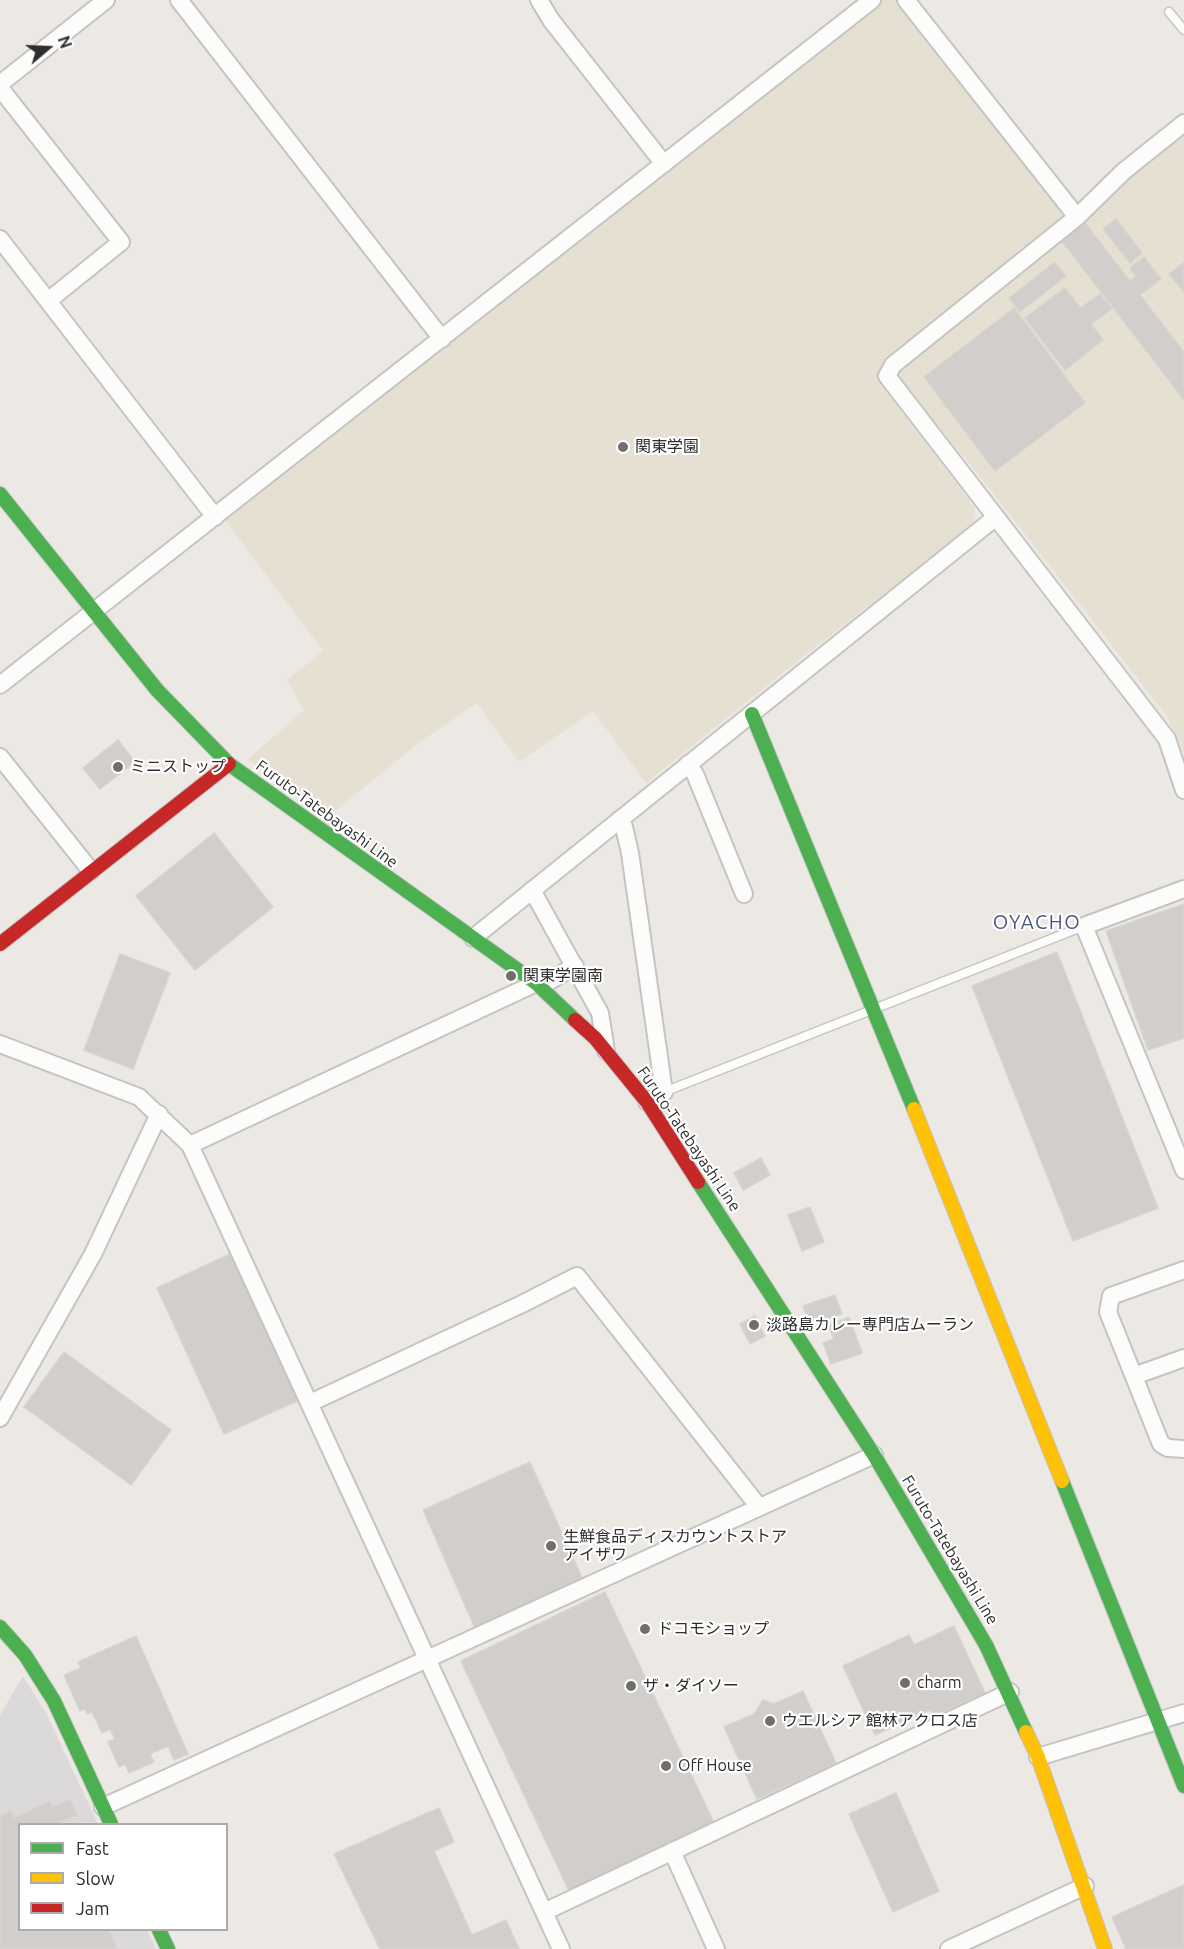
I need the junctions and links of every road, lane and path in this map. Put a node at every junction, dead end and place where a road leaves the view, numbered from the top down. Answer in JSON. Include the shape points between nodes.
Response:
{"nodes":[{"id":1,"x":106,"y":0,"type":"edge"},
{"id":2,"x":178,"y":0,"type":"edge"},
{"id":3,"x":539,"y":0,"type":"edge"},
{"id":4,"x":872,"y":0,"type":"edge"},
{"id":5,"x":906,"y":0,"type":"edge"},
{"id":6,"x":1170,"y":12,"type":"dead end"},
{"id":7,"x":1184,"y":30,"type":"edge"},
{"id":8,"x":0,"y":86,"type":"edge"},
{"id":9,"x":1184,"y":123,"type":"edge"},
{"id":10,"x":664,"y":164,"type":"junction"},
{"id":11,"x":1077,"y":217,"type":"junction"},
{"id":12,"x":0,"y":239,"type":"edge"},
{"id":13,"x":48,"y":301,"type":"junction"},
{"id":14,"x":441,"y":339,"type":"junction"},
{"id":15,"x":0,"y":494,"type":"edge"},
{"id":16,"x":215,"y":517,"type":"junction"},
{"id":17,"x":996,"y":518,"type":"junction"},
{"id":18,"x":92,"y":612,"type":"junction"},
{"id":19,"x":0,"y":685,"type":"edge"},
{"id":20,"x":752,"y":714,"type":"junction"},
{"id":21,"x":0,"y":756,"type":"edge"},
{"id":22,"x":229,"y":764,"type":"junction"},
{"id":23,"x":688,"y":764,"type":"junction"},
{"id":24,"x":1184,"y":789,"type":"edge"},
{"id":25,"x":619,"y":820,"type":"junction"},
{"id":26,"x":91,"y":872,"type":"junction"},
{"id":27,"x":1184,"y":889,"type":"edge"},
{"id":28,"x":532,"y":890,"type":"junction"},
{"id":29,"x":744,"y":894,"type":"dead end"},
{"id":30,"x":1084,"y":926,"type":"junction"},
{"id":31,"x":473,"y":938,"type":"junction"},
{"id":32,"x":0,"y":944,"type":"edge"},
{"id":33,"x":575,"y":966,"type":"junction"},
{"id":34,"x":536,"y":983,"type":"junction"},
{"id":35,"x":874,"y":1008,"type":"junction"},
{"id":36,"x":0,"y":1044,"type":"edge"},
{"id":37,"x":606,"y":1051,"type":"junction"},
{"id":38,"x":664,"y":1092,"type":"junction"},
{"id":39,"x":647,"y":1102,"type":"junction"},
{"id":40,"x":159,"y":1114,"type":"junction"},
{"id":41,"x":190,"y":1145,"type":"junction"},
{"id":42,"x":1184,"y":1170,"type":"edge"},
{"id":43,"x":1184,"y":1270,"type":"edge"},
{"id":44,"x":1184,"y":1358,"type":"edge"},
{"id":45,"x":1134,"y":1376,"type":"junction"},
{"id":46,"x":310,"y":1403,"type":"junction"},
{"id":47,"x":0,"y":1419,"type":"edge"},
{"id":48,"x":1184,"y":1449,"type":"edge"},
{"id":49,"x":874,"y":1455,"type":"junction"},
{"id":50,"x":759,"y":1507,"type":"junction"},
{"id":51,"x":0,"y":1627,"type":"edge"},
{"id":52,"x":429,"y":1659,"type":"junction"},
{"id":53,"x":1010,"y":1692,"type":"junction"},
{"id":54,"x":1184,"y":1713,"type":"edge"},
{"id":55,"x":1157,"y":1721,"type":"junction"},
{"id":56,"x":1038,"y":1757,"type":"junction"},
{"id":57,"x":1184,"y":1786,"type":"edge"},
{"id":58,"x":103,"y":1807,"type":"junction"},
{"id":59,"x":111,"y":1823,"type":"edge"},
{"id":60,"x":672,"y":1851,"type":"junction"},
{"id":61,"x":1085,"y":1886,"type":"junction"},
{"id":62,"x":544,"y":1912,"type":"junction"},
{"id":63,"x":160,"y":1931,"type":"edge"},
{"id":64,"x":168,"y":1949,"type":"edge"},
{"id":65,"x":561,"y":1949,"type":"edge"},
{"id":66,"x":716,"y":1949,"type":"edge"},
{"id":67,"x":949,"y":1949,"type":"edge"},
{"id":68,"x":1105,"y":1949,"type":"edge"}],
"edges":[{"from":1,"to":8,"type":"street"},
{"from":2,"to":14,"type":"street"},
{"from":3,"to":10,"type":"street"},
{"from":4,"to":10,"type":"street"},
{"from":5,"to":11,"type":"street"},
{"from":6,"to":7,"type":"lane"},
{"from":8,"to":13,"type":"street","via":[[121,242]]},
{"from":9,"to":11,"type":"street","via":[[1124,171]]},
{"from":10,"to":14,"type":"street"},
{"from":11,"to":17,"type":"street","via":[[888,371],[889,382]]},
{"from":12,"to":13,"type":"street"},
{"from":13,"to":16,"type":"street"},
{"from":14,"to":16,"type":"street"},
{"from":15,"to":18,"type":"main road","name":"Furuto-Tatebayashi Line"},
{"from":16,"to":18,"type":"street"},
{"from":17,"to":20,"type":"street"},
{"from":17,"to":24,"type":"street","via":[[1167,739]]},
{"from":18,"to":19,"type":"street"},
{"from":18,"to":22,"type":"main road","name":"Furuto-Tatebayashi Line","via":[[165,698]]},
{"from":20,"to":23,"type":"street"},
{"from":20,"to":35,"type":"main road"},
{"from":21,"to":26,"type":"street"},
{"from":22,"to":26,"type":"main road"},
{"from":22,"to":31,"type":"main road","name":"Furuto-Tatebayashi Line"},
{"from":23,"to":25,"type":"street"},
{"from":23,"to":29,"type":"street"},
{"from":25,"to":28,"type":"street"},
{"from":25,"to":38,"type":"street","via":[[630,853]]},
{"from":26,"to":32,"type":"main road"},
{"from":27,"to":30,"type":"street"},
{"from":28,"to":31,"type":"street"},
{"from":28,"to":33,"type":"street"},
{"from":30,"to":35,"type":"lane"},
{"from":30,"to":42,"type":"street"},
{"from":31,"to":34,"type":"main road","name":"Furuto-Tatebayashi Line"},
{"from":33,"to":34,"type":"street","via":[[546,983]]},
{"from":33,"to":37,"type":"street","via":[[600,1013]]},
{"from":34,"to":37,"type":"main road","name":"Furuto-Tatebayashi Line"},
{"from":34,"to":41,"type":"street"},
{"from":35,"to":38,"type":"lane"},
{"from":35,"to":55,"type":"main road"},
{"from":36,"to":40,"type":"street","via":[[139,1097]]},
{"from":37,"to":39,"type":"main road","name":"Furuto-Tatebayashi Line"},
{"from":38,"to":39,"type":"street"},
{"from":39,"to":49,"type":"main road","name":"Furuto-Tatebayashi Line"},
{"from":40,"to":41,"type":"street"},
{"from":40,"to":47,"type":"street","via":[[93,1254]]},
{"from":41,"to":46,"type":"street"},
{"from":43,"to":45,"type":"street","via":[[1112,1296],[1108,1312]]},
{"from":44,"to":45,"type":"street"},
{"from":45,"to":48,"type":"street","via":[[1161,1444]]},
{"from":46,"to":50,"type":"street","via":[[576,1276]]},
{"from":46,"to":52,"type":"street"},
{"from":49,"to":50,"type":"street"},
{"from":49,"to":53,"type":"main road","name":"Furuto-Tatebayashi Line"},
{"from":50,"to":52,"type":"street"},
{"from":51,"to":58,"type":"main road","via":[[25,1655],[49,1692]]},
{"from":52,"to":58,"type":"street"},
{"from":52,"to":62,"type":"street"},
{"from":53,"to":56,"type":"main road","name":"Furuto-Tatebayashi Line"},
{"from":53,"to":60,"type":"street"},
{"from":54,"to":55,"type":"street"},
{"from":55,"to":56,"type":"street"},
{"from":55,"to":57,"type":"main road"},
{"from":56,"to":61,"type":"main road","name":"Furuto-Tatebayashi Line"},
{"from":58,"to":59,"type":"main road"},
{"from":60,"to":62,"type":"street"},
{"from":60,"to":66,"type":"street"},
{"from":61,"to":67,"type":"street"},
{"from":61,"to":68,"type":"main road","name":"Furuto-Tatebayashi Line"},
{"from":62,"to":65,"type":"street"},
{"from":63,"to":64,"type":"main road"}]}
